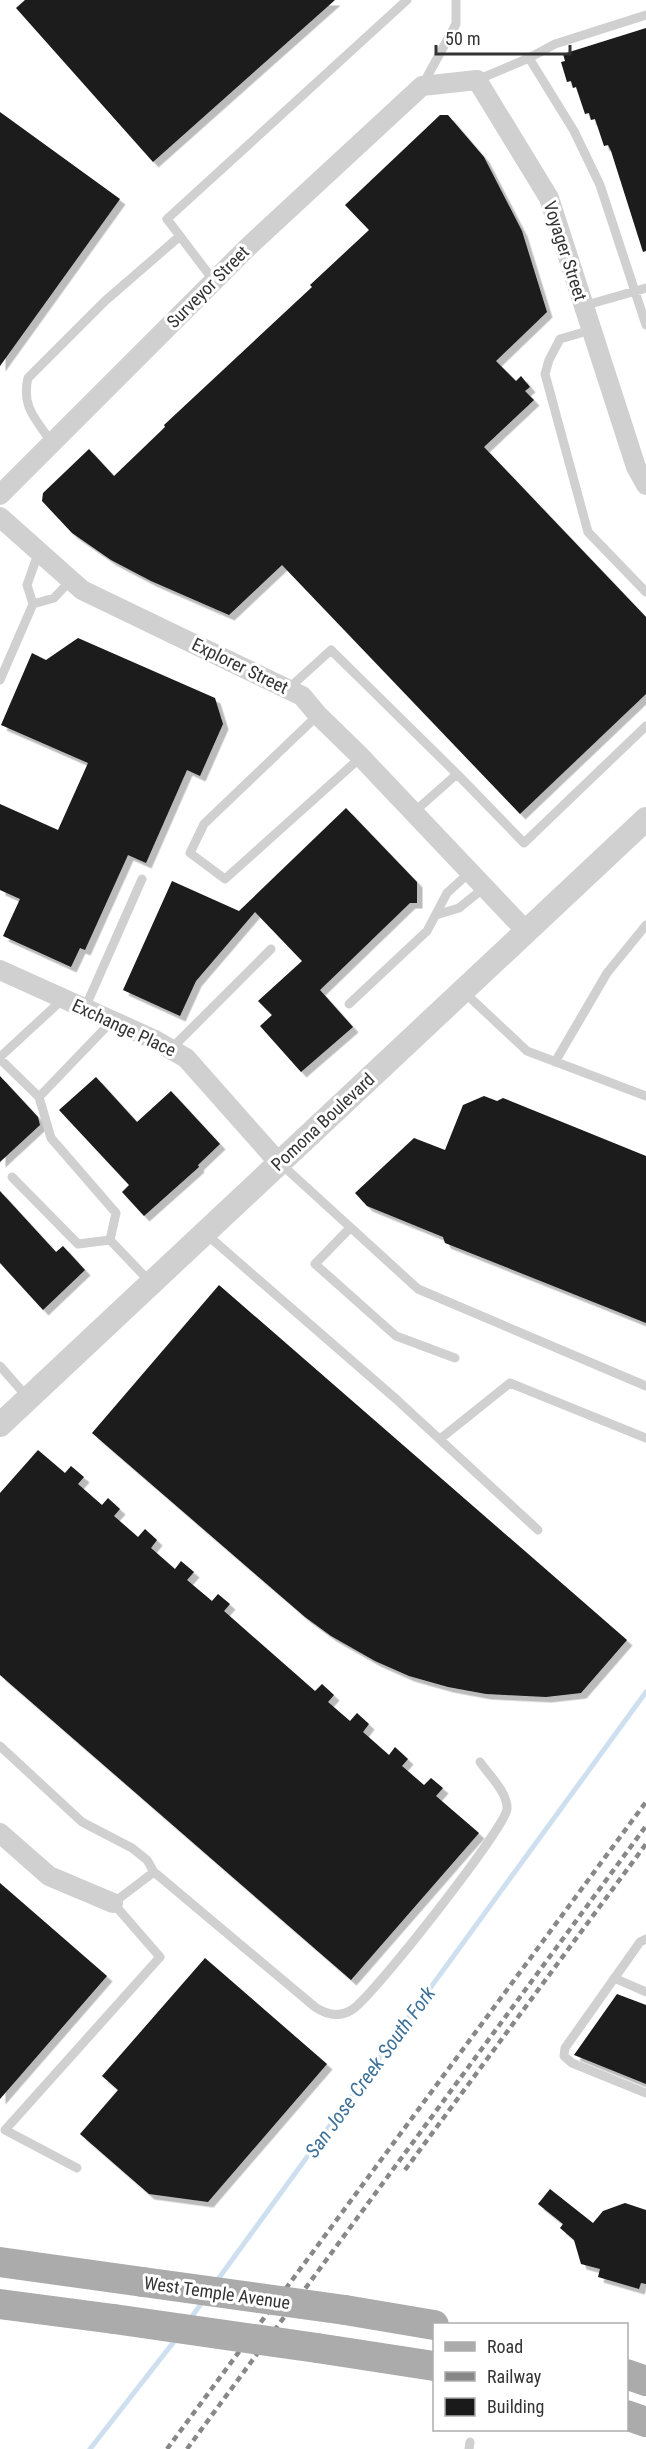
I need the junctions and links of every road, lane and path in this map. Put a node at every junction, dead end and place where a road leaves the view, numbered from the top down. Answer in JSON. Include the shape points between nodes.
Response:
{"nodes":[{"id":1,"x":407,"y":0,"type":"edge"},
{"id":2,"x":456,"y":0,"type":"edge"},
{"id":3,"x":646,"y":15,"type":"edge"},
{"id":4,"x":529,"y":58,"type":"junction"},
{"id":5,"x":477,"y":80,"type":"junction"},
{"id":6,"x":422,"y":86,"type":"junction"},
{"id":7,"x":180,"y":236,"type":"junction"},
{"id":8,"x":214,"y":281,"type":"junction"},
{"id":9,"x":646,"y":288,"type":"edge"},
{"id":10,"x":635,"y":292,"type":"junction"},
{"id":11,"x":584,"y":306,"type":"junction"},
{"id":12,"x":646,"y":325,"type":"edge"},
{"id":13,"x":591,"y":330,"type":"junction"},
{"id":14,"x":52,"y":443,"type":"junction"},
{"id":15,"x":646,"y":485,"type":"edge"},
{"id":16,"x":0,"y":495,"type":"edge"},
{"id":17,"x":0,"y":517,"type":"edge"},
{"id":18,"x":39,"y":551,"type":"junction"},
{"id":19,"x":71,"y":580,"type":"junction"},
{"id":20,"x":646,"y":592,"type":"edge"},
{"id":21,"x":33,"y":604,"type":"junction"},
{"id":22,"x":0,"y":680,"type":"edge"},
{"id":23,"x":288,"y":689,"type":"junction"},
{"id":24,"x":318,"y":716,"type":"junction"},
{"id":25,"x":646,"y":726,"type":"edge"},
{"id":26,"x":361,"y":757,"type":"junction"},
{"id":27,"x":457,"y":774,"type":"junction"},
{"id":28,"x":414,"y":812,"type":"junction"},
{"id":29,"x":646,"y":819,"type":"edge"},
{"id":30,"x":470,"y":872,"type":"junction"},
{"id":31,"x":142,"y":879,"type":"dead end"},
{"id":32,"x":485,"y":887,"type":"junction"},
{"id":33,"x":436,"y":915,"type":"junction"},
{"id":34,"x":646,"y":925,"type":"edge"},
{"id":35,"x":526,"y":931,"type":"junction"},
{"id":36,"x":271,"y":949,"type":"dead end"},
{"id":37,"x":0,"y":970,"type":"edge"},
{"id":38,"x":462,"y":990,"type":"junction"},
{"id":39,"x":63,"y":999,"type":"junction"},
{"id":40,"x":349,"y":1004,"type":"dead end"},
{"id":41,"x":85,"y":1008,"type":"junction"},
{"id":42,"x":112,"y":1021,"type":"junction"},
{"id":43,"x":171,"y":1049,"type":"junction"},
{"id":44,"x":0,"y":1058,"type":"edge"},
{"id":45,"x":555,"y":1062,"type":"junction"},
{"id":46,"x":39,"y":1096,"type":"junction"},
{"id":47,"x":646,"y":1096,"type":"edge"},
{"id":48,"x":279,"y":1163,"type":"junction"},
{"id":49,"x":12,"y":1177,"type":"dead end"},
{"id":50,"x":350,"y":1228,"type":"junction"},
{"id":51,"x":204,"y":1233,"type":"junction"},
{"id":52,"x":110,"y":1240,"type":"junction"},
{"id":53,"x":151,"y":1283,"type":"junction"},
{"id":54,"x":455,"y":1358,"type":"dead end"},
{"id":55,"x":0,"y":1366,"type":"edge"},
{"id":56,"x":646,"y":1386,"type":"edge"},
{"id":57,"x":28,"y":1398,"type":"junction"},
{"id":58,"x":0,"y":1425,"type":"edge"},
{"id":59,"x":646,"y":1438,"type":"edge"},
{"id":60,"x":440,"y":1439,"type":"junction"},
{"id":61,"x":538,"y":1530,"type":"dead end"},
{"id":62,"x":0,"y":1746,"type":"edge"},
{"id":63,"x":480,"y":1762,"type":"dead end"},
{"id":64,"x":0,"y":1833,"type":"edge"},
{"id":65,"x":154,"y":1872,"type":"junction"},
{"id":66,"x":113,"y":1903,"type":"junction"},
{"id":67,"x":646,"y":1939,"type":"edge"},
{"id":68,"x":614,"y":1978,"type":"junction"},
{"id":69,"x":646,"y":1992,"type":"edge"},
{"id":70,"x":646,"y":2093,"type":"edge"},
{"id":71,"x":77,"y":2168,"type":"dead end"},
{"id":72,"x":0,"y":2262,"type":"edge"},
{"id":73,"x":0,"y":2304,"type":"edge"},
{"id":74,"x":433,"y":2325,"type":"edge"},
{"id":75,"x":433,"y":2366,"type":"edge"},
{"id":76,"x":628,"y":2374,"type":"edge"},
{"id":77,"x":646,"y":2381,"type":"edge"},
{"id":78,"x":628,"y":2415,"type":"edge"},
{"id":79,"x":646,"y":2422,"type":"edge"}],
"edges":[{"from":1,"to":7,"type":"lane","via":[[167,219]]},
{"from":2,"to":6,"type":"lane","via":[[456,24]]},
{"from":3,"to":4,"type":"lane","via":[[555,44]]},
{"from":4,"to":5,"type":"lane"},
{"from":4,"to":10,"type":"lane","via":[[574,130],[600,185]]},
{"from":5,"to":6,"type":"street"},
{"from":5,"to":11,"type":"street","name":"Voyager Street","via":[[549,198]]},
{"from":6,"to":8,"type":"street","name":"Surveyor Street"},
{"from":7,"to":8,"type":"lane"},
{"from":7,"to":14,"type":"lane","via":[[105,301],[28,378],[26,405]]},
{"from":8,"to":14,"type":"street","name":"Surveyor Street"},
{"from":9,"to":10,"type":"lane"},
{"from":10,"to":11,"type":"lane"},
{"from":10,"to":12,"type":"lane"},
{"from":11,"to":13,"type":"street","name":"Voyager Street"},
{"from":13,"to":15,"type":"street","name":"Voyager Street","via":[[636,467]]},
{"from":13,"to":20,"type":"lane","via":[[560,339],[545,374],[588,532]]},
{"from":14,"to":16,"type":"street","name":"Surveyor Street"},
{"from":17,"to":18,"type":"street","name":"Explorer Street"},
{"from":18,"to":19,"type":"street","name":"Explorer Street"},
{"from":18,"to":21,"type":"lane","via":[[27,585]]},
{"from":19,"to":21,"type":"lane","via":[[54,598]]},
{"from":19,"to":23,"type":"street","name":"Explorer Street","via":[[82,590]]},
{"from":21,"to":22,"type":"lane"},
{"from":23,"to":24,"type":"street","name":"Explorer Street","via":[[302,696]]},
{"from":23,"to":27,"type":"lane","via":[[331,650]]},
{"from":24,"to":26,"type":"street","name":"Explorer Street"},
{"from":24,"to":26,"type":"lane","via":[[204,824],[190,853],[225,879]]},
{"from":25,"to":27,"type":"lane","via":[[524,843]]},
{"from":26,"to":28,"type":"street","name":"Explorer Street"},
{"from":27,"to":28,"type":"lane"},
{"from":28,"to":30,"type":"street","name":"Explorer Street"},
{"from":29,"to":35,"type":"street","name":"Pomona Boulevard"},
{"from":30,"to":32,"type":"street","name":"Explorer Street"},
{"from":30,"to":33,"type":"lane","via":[[447,893]]},
{"from":31,"to":41,"type":"lane"},
{"from":32,"to":33,"type":"lane","via":[[459,908]]},
{"from":32,"to":35,"type":"street","name":"Explorer Street"},
{"from":33,"to":40,"type":"lane","via":[[427,931]]},
{"from":34,"to":45,"type":"lane","via":[[607,973]]},
{"from":35,"to":38,"type":"street","name":"Pomona Boulevard"},
{"from":36,"to":43,"type":"lane"},
{"from":37,"to":39,"type":"street","name":"Exchange Place"},
{"from":38,"to":45,"type":"lane","via":[[527,1051]]},
{"from":38,"to":48,"type":"street","name":"Pomona Boulevard"},
{"from":39,"to":41,"type":"street","name":"Exchange Place"},
{"from":39,"to":44,"type":"lane"},
{"from":41,"to":42,"type":"street","name":"Exchange Place"},
{"from":42,"to":43,"type":"street","name":"Exchange Place"},
{"from":42,"to":46,"type":"lane"},
{"from":43,"to":48,"type":"street","name":"Exchange Place","via":[[186,1058]]},
{"from":44,"to":46,"type":"lane"},
{"from":45,"to":47,"type":"lane"},
{"from":46,"to":52,"type":"lane","via":[[51,1138],[116,1213]]},
{"from":48,"to":50,"type":"lane"},
{"from":48,"to":51,"type":"street","name":"Pomona Boulevard"},
{"from":49,"to":52,"type":"lane","via":[[78,1244]]},
{"from":50,"to":54,"type":"lane","via":[[315,1264],[396,1336]]},
{"from":50,"to":56,"type":"lane","via":[[418,1289]]},
{"from":51,"to":53,"type":"street","name":"Pomona Boulevard"},
{"from":51,"to":60,"type":"lane"},
{"from":52,"to":53,"type":"lane"},
{"from":53,"to":57,"type":"street","name":"Pomona Boulevard"},
{"from":55,"to":57,"type":"lane"},
{"from":57,"to":58,"type":"street","name":"Pomona Boulevard"},
{"from":59,"to":60,"type":"lane","via":[[510,1383]]},
{"from":60,"to":61,"type":"lane"},
{"from":62,"to":65,"type":"lane","via":[[82,1822],[132,1848]]},
{"from":63,"to":65,"type":"lane","via":[[506,1798],[503,1820],[471,1867],[388,1970],[363,2000],[344,2013],[326,2014],[315,2007]]},
{"from":64,"to":66,"type":"street","via":[[49,1876]]},
{"from":65,"to":66,"type":"lane"},
{"from":66,"to":71,"type":"lane","via":[[160,1957],[5,2130]]},
{"from":67,"to":68,"type":"lane"},
{"from":68,"to":69,"type":"lane"},
{"from":68,"to":70,"type":"lane","via":[[565,2048],[564,2056],[572,2063]]},
{"from":72,"to":74,"type":"main road","name":"West Temple Avenue","bridge":true},
{"from":73,"to":75,"type":"main road","bridge":true},
{"from":76,"to":77,"type":"main road"},
{"from":78,"to":79,"type":"main road"}]}
